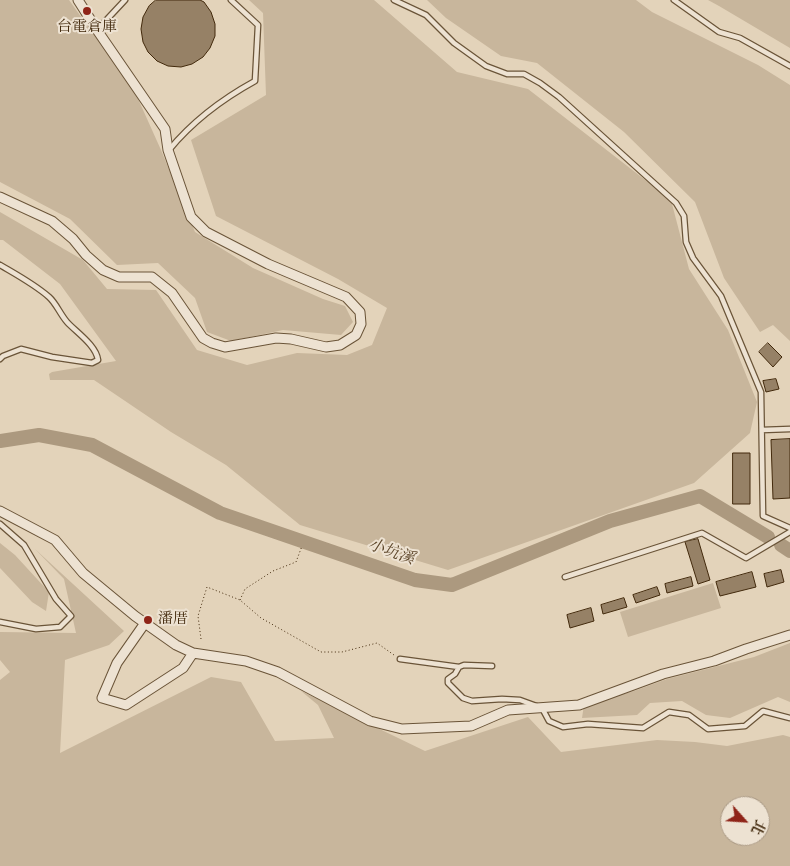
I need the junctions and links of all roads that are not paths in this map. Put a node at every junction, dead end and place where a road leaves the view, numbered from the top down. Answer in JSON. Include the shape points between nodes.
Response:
{"nodes":[{"id":1,"x":78,"y":0,"type":"edge"},
{"id":2,"x":126,"y":0,"type":"edge"},
{"id":3,"x":231,"y":0,"type":"edge"},
{"id":4,"x":394,"y":0,"type":"edge"},
{"id":5,"x":674,"y":0,"type":"edge"},
{"id":6,"x":97,"y":30,"type":"junction"},
{"id":7,"x":790,"y":66,"type":"edge"},
{"id":8,"x":168,"y":150,"type":"junction"},
{"id":9,"x":0,"y":197,"type":"edge"},
{"id":10,"x":0,"y":266,"type":"edge"},
{"id":11,"x":0,"y":360,"type":"edge"},
{"id":12,"x":790,"y":429,"type":"edge"},
{"id":13,"x":762,"y":430,"type":"junction"},
{"id":14,"x":0,"y":511,"type":"edge"},
{"id":15,"x":0,"y":524,"type":"edge"},
{"id":16,"x":790,"y":528,"type":"edge"},
{"id":17,"x":790,"y":532,"type":"edge"},
{"id":18,"x":565,"y":577,"type":"dead end"},
{"id":19,"x":0,"y":622,"type":"edge"},
{"id":20,"x":145,"y":623,"type":"junction"},
{"id":21,"x":790,"y":635,"type":"edge"},
{"id":22,"x":194,"y":653,"type":"junction"},
{"id":23,"x":400,"y":659,"type":"road end"},
{"id":24,"x":492,"y":666,"type":"dead end"},
{"id":25,"x":459,"y":667,"type":"junction"},
{"id":26,"x":542,"y":708,"type":"junction"},
{"id":27,"x":790,"y":718,"type":"edge"}],
"edges":[{"from":1,"to":6,"type":"street"},
{"from":2,"to":6,"type":"lane"},
{"from":3,"to":8,"type":"lane","via":[[258,25],[255,81],[229,95]]},
{"from":4,"to":13,"type":"lane","via":[[426,15],[454,43],[486,66],[507,74],[524,74],[540,83],[676,203],[684,216],[686,242],[693,258],[721,296],[761,392]]},
{"from":5,"to":7,"type":"lane","via":[[719,32],[740,38]]},
{"from":6,"to":8,"type":"street","via":[[165,129]]},
{"from":8,"to":9,"type":"street","via":[[191,217],[206,232],[268,264],[346,297],[360,312],[361,324],[356,335],[340,346],[326,347],[276,338],[226,347],[212,343],[203,338],[172,293],[152,276],[119,277],[104,270],[52,221]]},
{"from":10,"to":11,"type":"lane","via":[[51,298],[66,321],[93,348],[98,360],[92,363],[21,349]]},
{"from":12,"to":13,"type":"lane"},
{"from":13,"to":16,"type":"lane","via":[[763,516]]},
{"from":14,"to":20,"type":"street","via":[[55,540],[83,573]]},
{"from":15,"to":19,"type":"lane","via":[[24,546],[56,599],[71,616],[60,627],[36,630]]},
{"from":17,"to":18,"type":"lane","via":[[746,558],[702,533]]},
{"from":20,"to":22,"type":"street"},
{"from":20,"to":22,"type":"street","via":[[117,664],[102,698],[126,705],[183,668]]},
{"from":21,"to":26,"type":"street","via":[[714,661],[663,674],[579,705]]},
{"from":22,"to":26,"type":"street","via":[[246,661],[278,672],[370,722],[402,729],[471,726],[508,710]]},
{"from":23,"to":25,"type":"lane"},
{"from":24,"to":25,"type":"lane"},
{"from":25,"to":26,"type":"lane","via":[[448,683],[463,698],[472,701],[520,700]]},
{"from":26,"to":27,"type":"lane","via":[[550,721],[563,726],[588,724],[643,728],[669,712],[689,715],[708,729],[745,726],[763,711]]}]}
